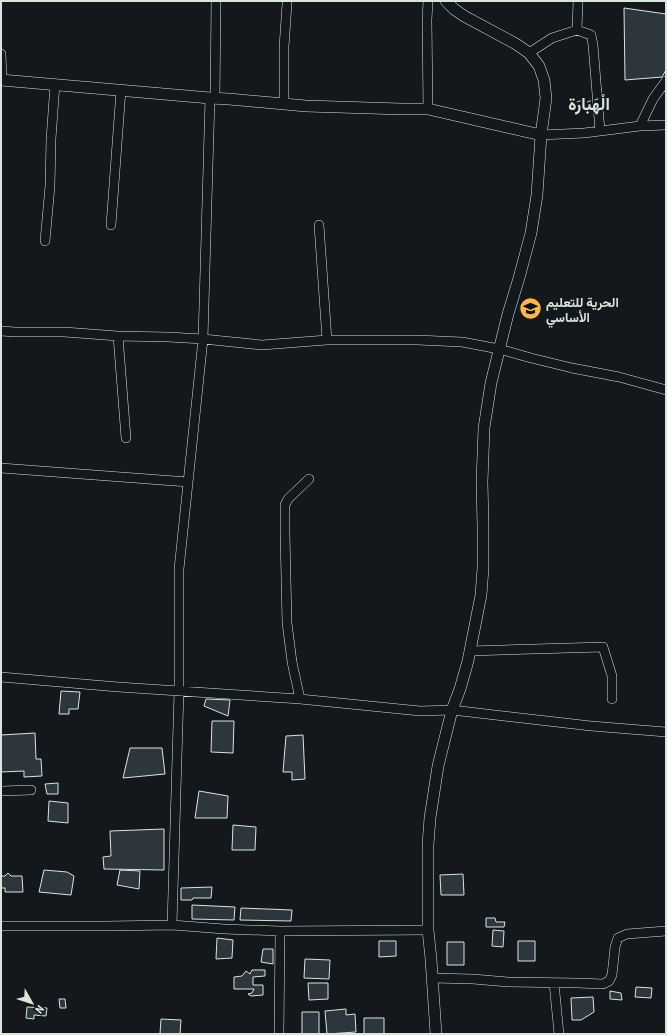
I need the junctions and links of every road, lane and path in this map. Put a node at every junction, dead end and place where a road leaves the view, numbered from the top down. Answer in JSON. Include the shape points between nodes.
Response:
{"nodes":[{"id":1,"x":216,"y":1,"type":"edge"},
{"id":2,"x":428,"y":1,"type":"edge"},
{"id":3,"x":446,"y":1,"type":"edge"},
{"id":4,"x":578,"y":1,"type":"edge"},
{"id":5,"x":287,"y":4,"type":"dead end"},
{"id":6,"x":577,"y":30,"type":"junction"},
{"id":7,"x":529,"y":53,"type":"junction"},
{"id":8,"x":1,"y":54,"type":"edge"},
{"id":9,"x":2,"y":80,"type":"edge"},
{"id":10,"x":666,"y":81,"type":"edge"},
{"id":11,"x":55,"y":84,"type":"junction"},
{"id":12,"x":121,"y":90,"type":"junction"},
{"id":13,"x":212,"y":98,"type":"junction"},
{"id":14,"x":284,"y":104,"type":"junction"},
{"id":15,"x":428,"y":108,"type":"junction"},
{"id":16,"x":666,"y":125,"type":"edge"},
{"id":17,"x":640,"y":126,"type":"junction"},
{"id":18,"x":600,"y":131,"type":"junction"},
{"id":19,"x":541,"y":135,"type":"junction"},
{"id":20,"x":111,"y":225,"type":"dead end"},
{"id":21,"x":319,"y":225,"type":"dead end"},
{"id":22,"x":45,"y":242,"type":"dead end"},
{"id":23,"x":1,"y":331,"type":"edge"},
{"id":24,"x":118,"y":336,"type":"junction"},
{"id":25,"x":203,"y":339,"type":"junction"},
{"id":26,"x":327,"y":340,"type":"junction"},
{"id":27,"x":499,"y":349,"type":"junction"},
{"id":28,"x":666,"y":390,"type":"edge"},
{"id":29,"x":126,"y":438,"type":"dead end"},
{"id":30,"x":1,"y":468,"type":"edge"},
{"id":31,"x":309,"y":479,"type":"dead end"},
{"id":32,"x":188,"y":482,"type":"junction"},
{"id":33,"x":470,"y":651,"type":"junction"},
{"id":34,"x":1,"y":676,"type":"edge"},
{"id":35,"x":179,"y":691,"type":"junction"},
{"id":36,"x":300,"y":699,"type":"junction"},
{"id":37,"x":612,"y":699,"type":"dead end"},
{"id":38,"x":452,"y":710,"type":"junction"},
{"id":39,"x":666,"y":732,"type":"edge"},
{"id":40,"x":31,"y":790,"type":"dead end"},
{"id":41,"x":1,"y":791,"type":"edge"},
{"id":42,"x":172,"y":925,"type":"junction"},
{"id":43,"x":1,"y":926,"type":"edge"},
{"id":44,"x":428,"y":930,"type":"junction"},
{"id":45,"x":280,"y":931,"type":"junction"},
{"id":46,"x":666,"y":931,"type":"edge"},
{"id":47,"x":433,"y":978,"type":"junction"},
{"id":48,"x":554,"y":983,"type":"junction"},
{"id":49,"x":279,"y":1034,"type":"edge"},
{"id":50,"x":436,"y":1034,"type":"edge"},
{"id":51,"x":559,"y":1034,"type":"edge"}],
"edges":[{"from":1,"to":13,"type":"street"},
{"from":2,"to":15,"type":"street"},
{"from":3,"to":7,"type":"street","via":[[464,16]]},
{"from":4,"to":6,"type":"street"},
{"from":5,"to":14,"type":"street"},
{"from":6,"to":7,"type":"street","via":[[552,38]]},
{"from":6,"to":18,"type":"street","via":[[591,35],[594,45]]},
{"from":7,"to":19,"type":"street","via":[[539,66],[544,80],[546,98]]},
{"from":8,"to":9,"type":"street"},
{"from":9,"to":11,"type":"street"},
{"from":10,"to":17,"type":"street","via":[[653,99]]},
{"from":11,"to":12,"type":"street"},
{"from":11,"to":22,"type":"street"},
{"from":12,"to":13,"type":"street"},
{"from":12,"to":20,"type":"street"},
{"from":13,"to":14,"type":"street"},
{"from":13,"to":25,"type":"street"},
{"from":14,"to":15,"type":"street"},
{"from":15,"to":19,"type":"street"},
{"from":16,"to":17,"type":"street"},
{"from":17,"to":18,"type":"street"},
{"from":18,"to":19,"type":"street"},
{"from":19,"to":27,"type":"street","via":[[537,195],[531,233]]},
{"from":21,"to":26,"type":"street"},
{"from":23,"to":24,"type":"street"},
{"from":24,"to":25,"type":"street"},
{"from":24,"to":29,"type":"street"},
{"from":25,"to":26,"type":"street","via":[[262,345]]},
{"from":25,"to":32,"type":"street"},
{"from":26,"to":27,"type":"street","via":[[462,342]]},
{"from":27,"to":28,"type":"street"},
{"from":27,"to":33,"type":"street","via":[[484,428],[483,568],[481,595]]},
{"from":30,"to":32,"type":"street"},
{"from":31,"to":36,"type":"street","via":[[288,499],[286,505],[287,623]]},
{"from":32,"to":35,"type":"street","via":[[179,569]]},
{"from":33,"to":37,"type":"street","via":[[603,647],[612,676]]},
{"from":33,"to":38,"type":"street"},
{"from":34,"to":35,"type":"street"},
{"from":35,"to":36,"type":"street"},
{"from":35,"to":42,"type":"street"},
{"from":36,"to":38,"type":"street","via":[[420,711]]},
{"from":38,"to":39,"type":"street"},
{"from":38,"to":44,"type":"street","via":[[438,766],[430,818]]},
{"from":40,"to":41,"type":"street"},
{"from":42,"to":43,"type":"street"},
{"from":42,"to":45,"type":"street"},
{"from":44,"to":45,"type":"street"},
{"from":44,"to":47,"type":"street"},
{"from":45,"to":49,"type":"street"},
{"from":46,"to":48,"type":"street","via":[[627,934],[618,938],[612,975],[609,981],[603,984]]},
{"from":47,"to":48,"type":"street"},
{"from":47,"to":50,"type":"street"},
{"from":48,"to":51,"type":"street"}]}
